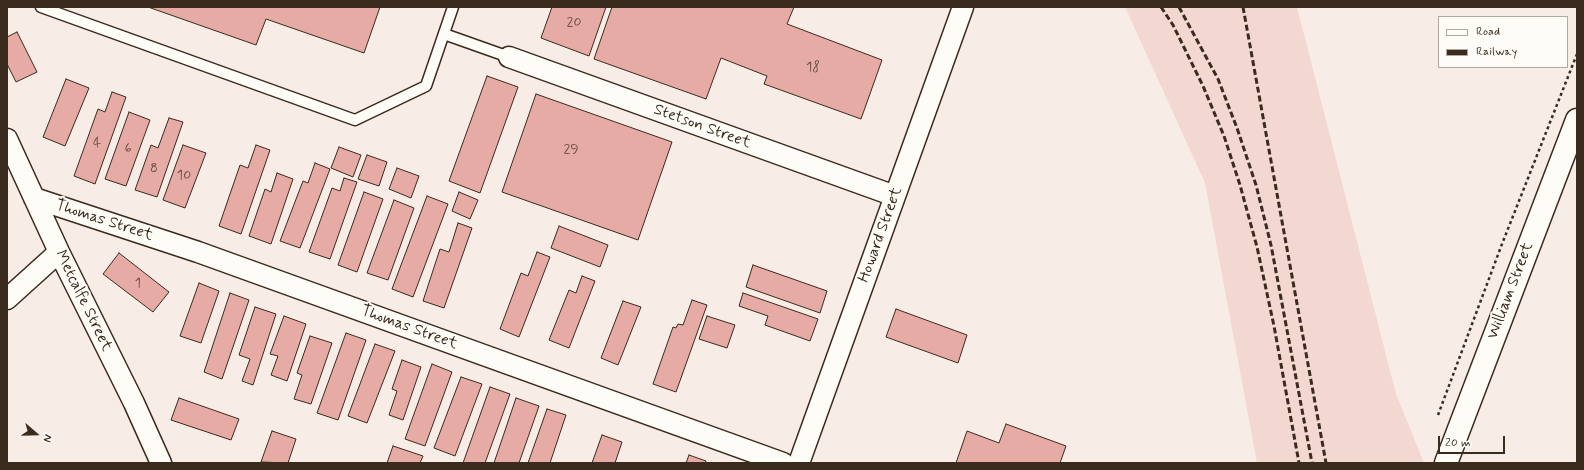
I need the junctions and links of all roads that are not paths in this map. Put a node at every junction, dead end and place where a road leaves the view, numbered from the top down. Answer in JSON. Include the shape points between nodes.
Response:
{"nodes":[{"id":1,"x":41,"y":7,"type":"edge"},
{"id":2,"x":453,"y":7,"type":"edge"},
{"id":3,"x":963,"y":7,"type":"edge"},
{"id":4,"x":444,"y":34,"type":"junction"},
{"id":5,"x":508,"y":57,"type":"joint"},
{"id":6,"x":1577,"y":120,"type":"edge"},
{"id":7,"x":7,"y":139,"type":"edge"},
{"id":8,"x":895,"y":196,"type":"junction"},
{"id":9,"x":34,"y":198,"type":"junction"},
{"id":10,"x":59,"y":252,"type":"junction"},
{"id":11,"x":7,"y":299,"type":"edge"},
{"id":12,"x":161,"y":463,"type":"edge"},
{"id":13,"x":783,"y":463,"type":"edge"},
{"id":14,"x":799,"y":463,"type":"edge"},
{"id":15,"x":1446,"y":463,"type":"edge"}],
"edges":[{"from":1,"to":4,"type":"lane","via":[[355,120],[426,86]]},
{"from":2,"to":4,"type":"lane"},
{"from":3,"to":8,"type":"street","name":"Howard Street"},
{"from":4,"to":5,"type":"lane"},
{"from":5,"to":8,"type":"street","name":"Stetson Street"},
{"from":6,"to":15,"type":"main road","name":"William Street"},
{"from":7,"to":9,"type":"street","name":"Metcalfe Street"},
{"from":8,"to":14,"type":"street","name":"Howard Street"},
{"from":9,"to":10,"type":"street","name":"Metcalfe Street"},
{"from":9,"to":13,"type":"street","name":"Thomas Street","via":[[198,252]]},
{"from":10,"to":11,"type":"street"},
{"from":10,"to":12,"type":"street","name":"Metcalfe Street"}]}
